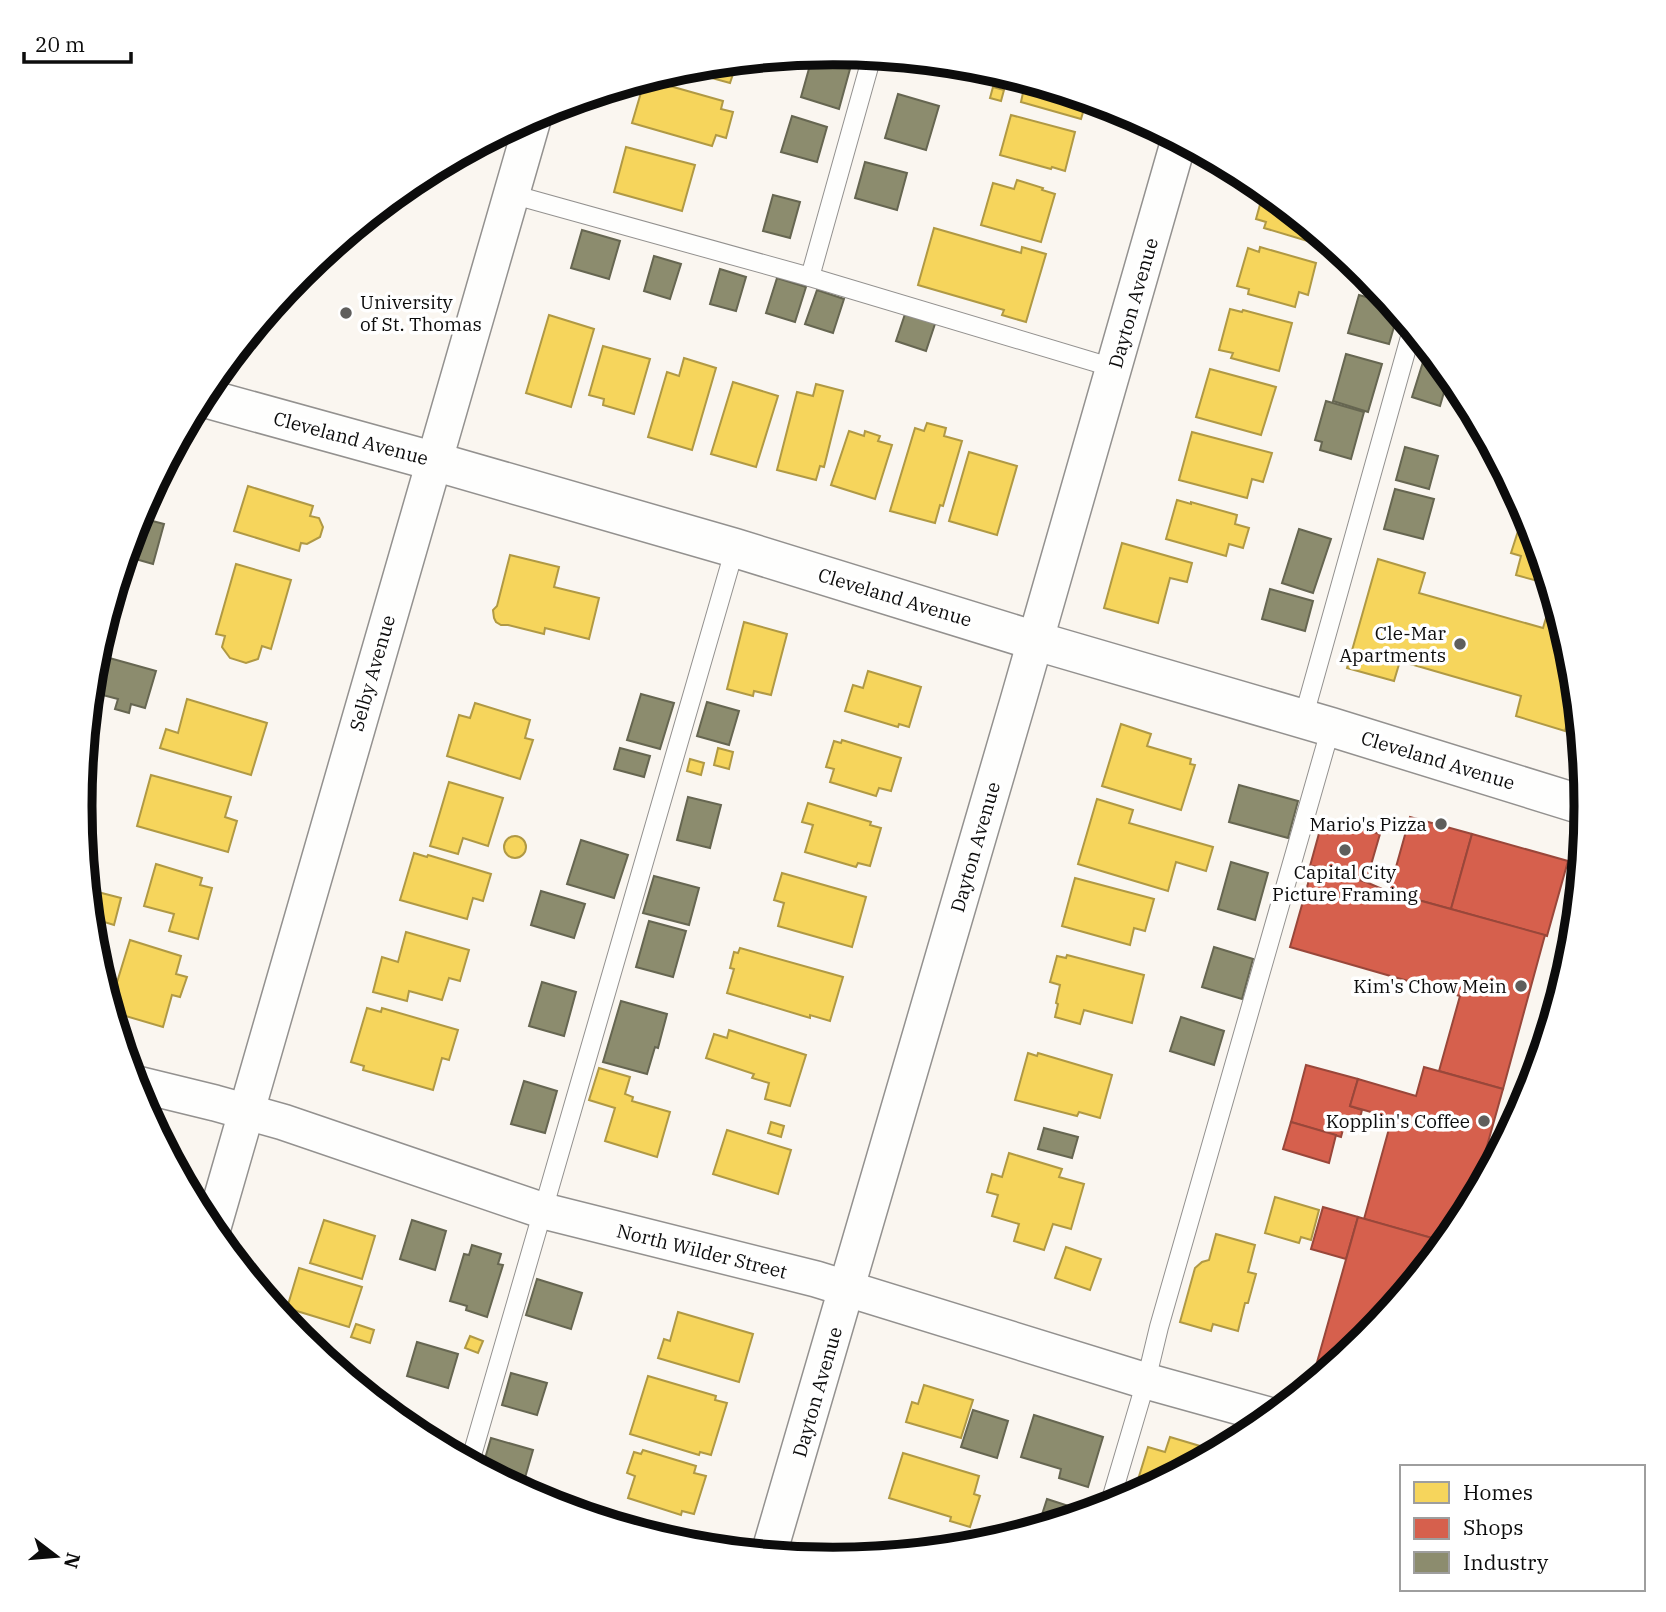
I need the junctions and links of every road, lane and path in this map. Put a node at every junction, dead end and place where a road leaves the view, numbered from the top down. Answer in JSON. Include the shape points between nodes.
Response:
{"nodes":[{"id":1,"x":869,"y":66,"type":"edge"},
{"id":2,"x":530,"y":130,"type":"edge"},
{"id":3,"x":1177,"y":149,"type":"edge"},
{"id":4,"x":511,"y":194,"type":"junction"},
{"id":5,"x":810,"y":277,"type":"junction"},
{"id":6,"x":1409,"y":341,"type":"edge"},
{"id":7,"x":1114,"y":368,"type":"junction"},
{"id":8,"x":213,"y":400,"type":"edge"},
{"id":9,"x":433,"y":461,"type":"junction"},
{"id":10,"x":735,"y":548,"type":"junction"},
{"id":11,"x":1035,"y":641,"type":"junction"},
{"id":12,"x":1317,"y":723,"type":"junction"},
{"id":13,"x":1574,"y":803,"type":"edge"},
{"id":14,"x":147,"y":1087,"type":"edge"},
{"id":15,"x":246,"y":1112,"type":"junction"},
{"id":16,"x":544,"y":1210,"type":"junction"},
{"id":17,"x":216,"y":1217,"type":"edge"},
{"id":18,"x":846,"y":1289,"type":"junction"},
{"id":19,"x":1146,"y":1381,"type":"junction"},
{"id":20,"x":1259,"y":1412,"type":"edge"},
{"id":21,"x":472,"y":1454,"type":"edge"},
{"id":22,"x":1113,"y":1492,"type":"edge"},
{"id":23,"x":771,"y":1545,"type":"edge"}],
"edges":[{"from":1,"to":5,"type":"lane"},
{"from":2,"to":4,"type":"street","name":"Selby Avenue"},
{"from":3,"to":7,"type":"street","name":"Dayton Avenue"},
{"from":4,"to":5,"type":"lane"},
{"from":4,"to":9,"type":"street","name":"Selby Avenue"},
{"from":5,"to":7,"type":"lane"},
{"from":6,"to":12,"type":"lane"},
{"from":7,"to":11,"type":"street","name":"Dayton Avenue"},
{"from":8,"to":9,"type":"street","name":"Cleveland Avenue"},
{"from":9,"to":10,"type":"street","name":"Cleveland Avenue"},
{"from":9,"to":15,"type":"street","name":"Selby Avenue"},
{"from":10,"to":11,"type":"street","name":"Cleveland Avenue"},
{"from":10,"to":16,"type":"lane"},
{"from":11,"to":12,"type":"street","name":"Cleveland Avenue"},
{"from":11,"to":18,"type":"street","name":"Dayton Avenue"},
{"from":12,"to":13,"type":"street","name":"Cleveland Avenue"},
{"from":12,"to":19,"type":"lane"},
{"from":14,"to":15,"type":"street","name":"North Wilder Street"},
{"from":15,"to":16,"type":"street","name":"North Wilder Street"},
{"from":15,"to":17,"type":"street","name":"Selby Avenue"},
{"from":16,"to":18,"type":"street","name":"North Wilder Street"},
{"from":16,"to":21,"type":"lane"},
{"from":18,"to":19,"type":"street","name":"North Wilder Street"},
{"from":18,"to":23,"type":"street","name":"Dayton Avenue"},
{"from":19,"to":20,"type":"street","name":"North Wilder Street"},
{"from":19,"to":22,"type":"lane"}]}
